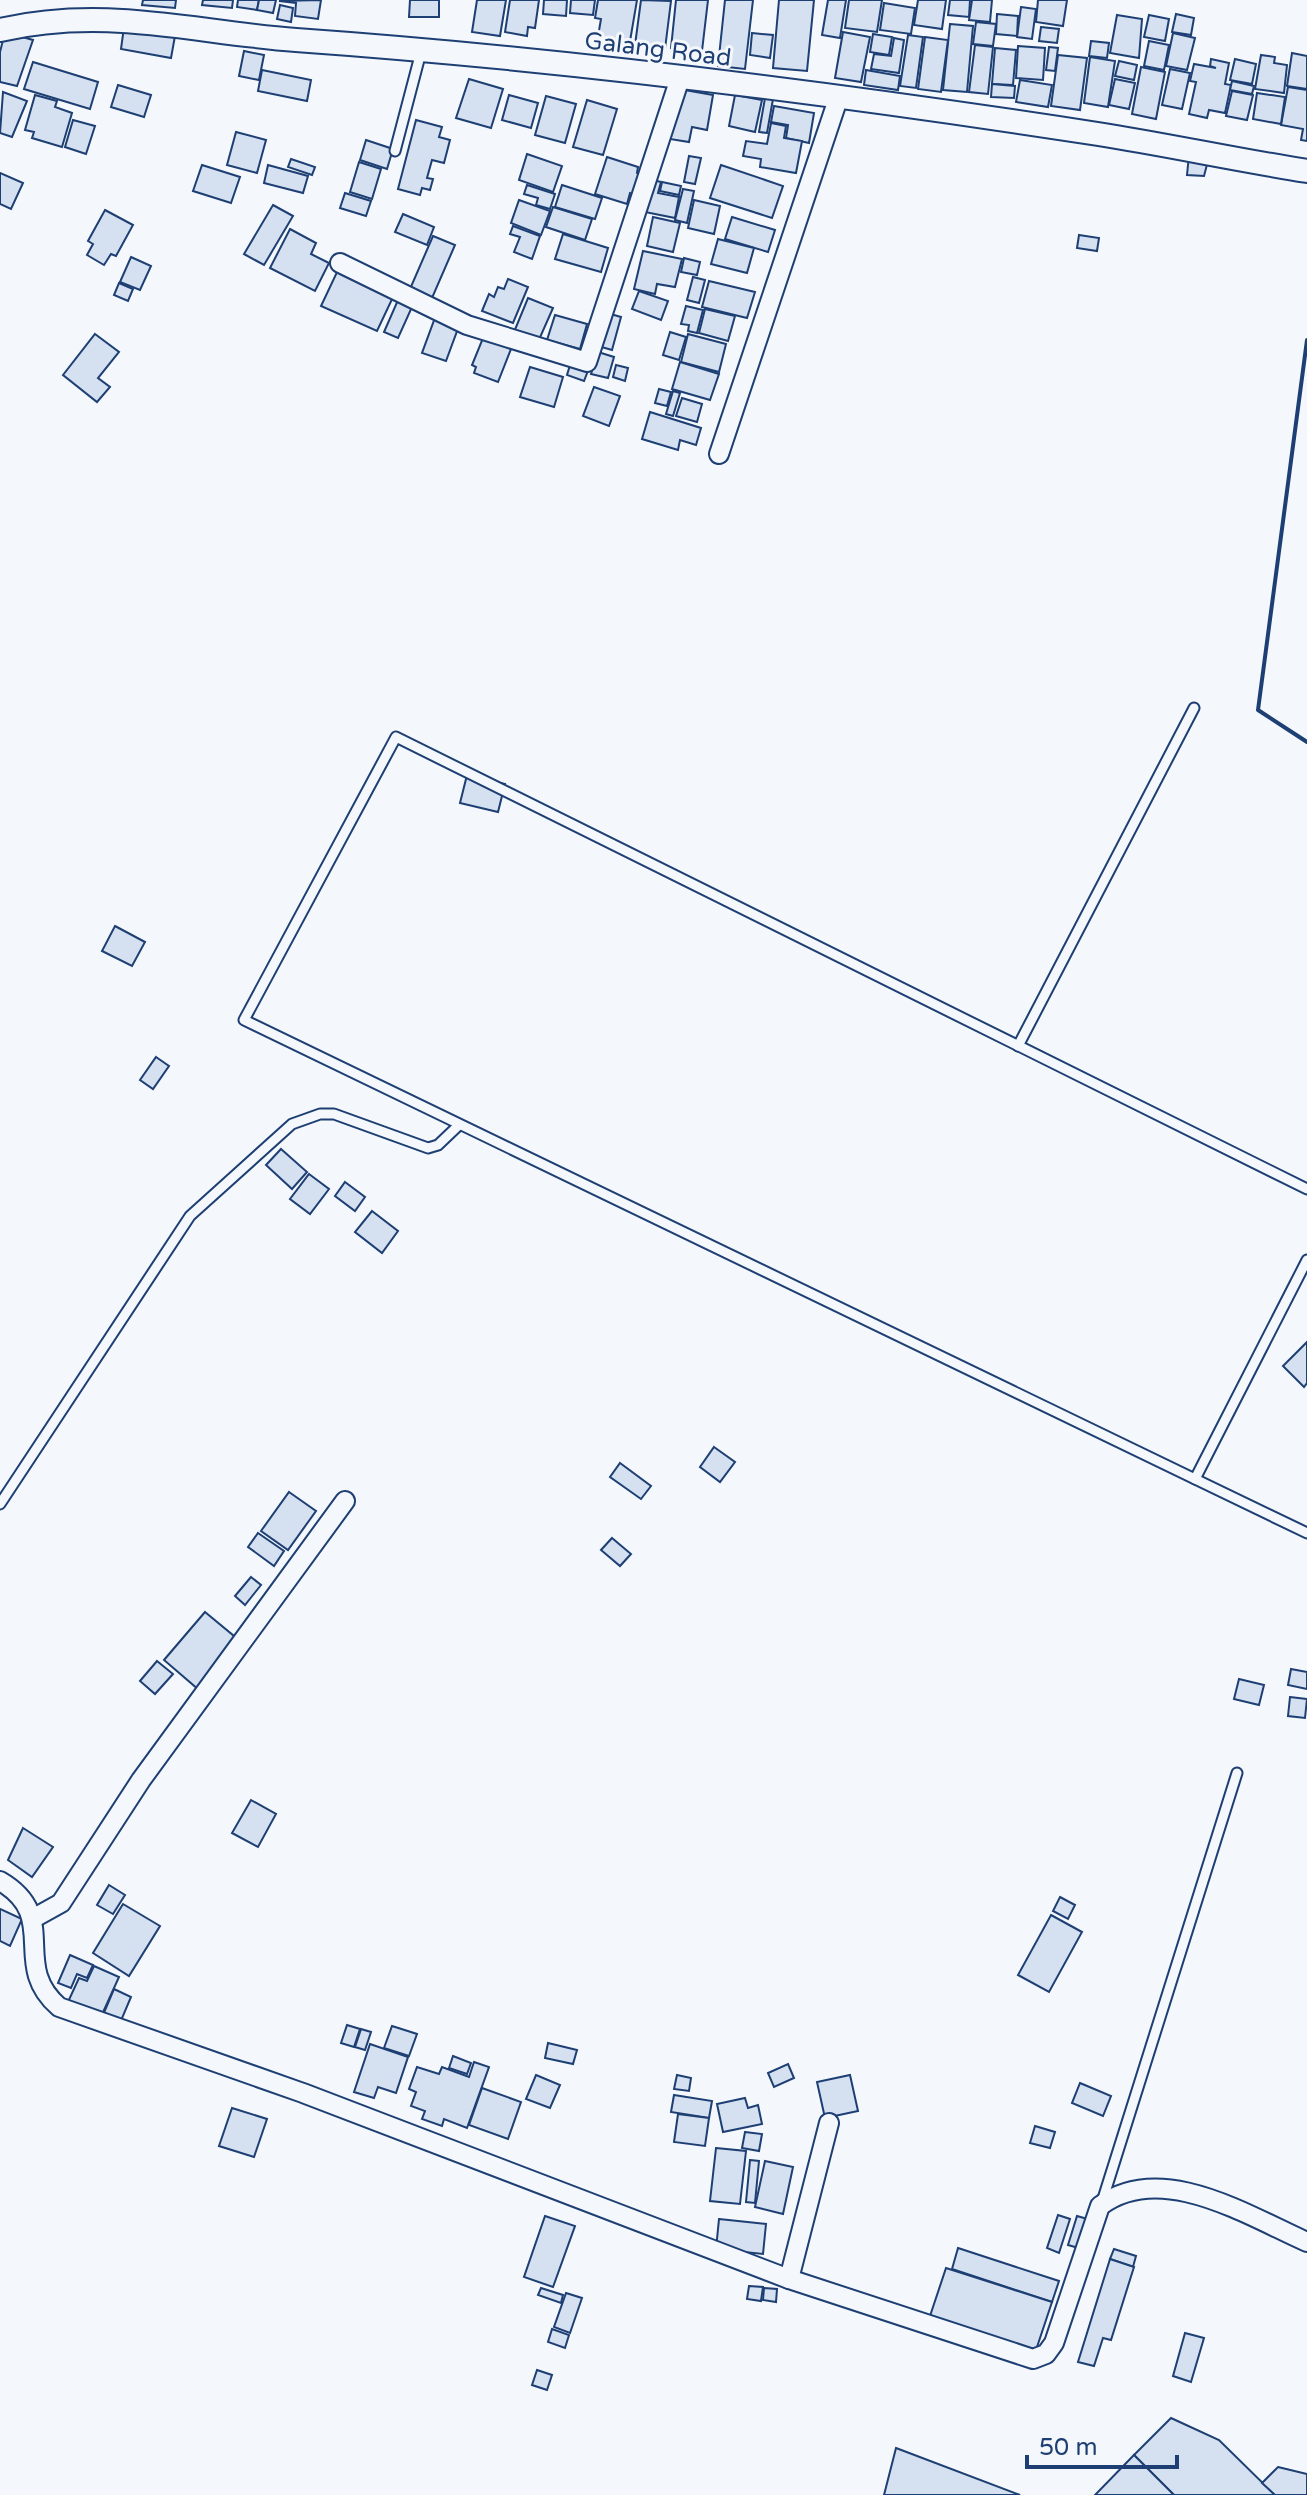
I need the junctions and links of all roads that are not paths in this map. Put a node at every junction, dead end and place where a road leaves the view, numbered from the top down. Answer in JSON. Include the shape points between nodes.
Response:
{"nodes":[{"id":1,"x":0,"y":30,"type":"edge"},
{"id":2,"x":422,"y":49,"type":"junction"},
{"id":3,"x":680,"y":78,"type":"junction"},
{"id":4,"x":839,"y":96,"type":"junction"},
{"id":5,"x":395,"y":151,"type":"dead end"},
{"id":6,"x":1307,"y":171,"type":"edge"},
{"id":7,"x":340,"y":263,"type":"dead end"},
{"id":8,"x":719,"y":454,"type":"dead end"},
{"id":9,"x":1194,"y":708,"type":"dead end"},
{"id":10,"x":1018,"y":1046,"type":"junction"},
{"id":11,"x":459,"y":1125,"type":"junction"},
{"id":12,"x":1307,"y":1189,"type":"edge"},
{"id":13,"x":1307,"y":1260,"type":"edge"},
{"id":14,"x":1195,"y":1479,"type":"junction"},
{"id":15,"x":345,"y":1501,"type":"dead end"},
{"id":16,"x":0,"y":1504,"type":"edge"},
{"id":17,"x":1307,"y":1533,"type":"edge"},
{"id":18,"x":1237,"y":1773,"type":"dead end"},
{"id":19,"x":0,"y":1881,"type":"edge"},
{"id":20,"x":34,"y":1918,"type":"junction"},
{"id":21,"x":829,"y":2123,"type":"dead end"},
{"id":22,"x":1100,"y":2206,"type":"junction"},
{"id":23,"x":1307,"y":2242,"type":"edge"},
{"id":24,"x":789,"y":2279,"type":"junction"}],
"edges":[{"from":1,"to":2,"type":"street","name":"Galang Road","via":[[40,21],[120,18],[260,37]]},
{"from":2,"to":3,"type":"street","name":"Galang Road"},
{"from":2,"to":5,"type":"lane"},
{"from":3,"to":4,"type":"street","name":"Galang Road"},
{"from":3,"to":7,"type":"street","via":[[587,362],[467,325]]},
{"from":4,"to":6,"type":"street","name":"Galang Road"},
{"from":4,"to":8,"type":"street"},
{"from":9,"to":10,"type":"lane"},
{"from":10,"to":11,"type":"lane","via":[[396,737],[244,1020]]},
{"from":10,"to":12,"type":"lane"},
{"from":11,"to":14,"type":"lane"},
{"from":11,"to":16,"type":"lane","via":[[428,1148],[334,1114],[292,1124],[190,1216]]},
{"from":13,"to":14,"type":"lane"},
{"from":14,"to":17,"type":"lane"},
{"from":15,"to":20,"type":"street","via":[[141,1780],[61,1903]]},
{"from":18,"to":22,"type":"lane"},
{"from":19,"to":20,"type":"street","via":[[27,1902]]},
{"from":20,"to":24,"type":"street","via":[[35,1974],[42,1992],[59,2007],[303,2093]]},
{"from":21,"to":24,"type":"street"},
{"from":22,"to":23,"type":"street","via":[[1119,2192],[1163,2188],[1206,2198]]},
{"from":22,"to":24,"type":"street","via":[[1054,2343],[1033,2359]]}]}
